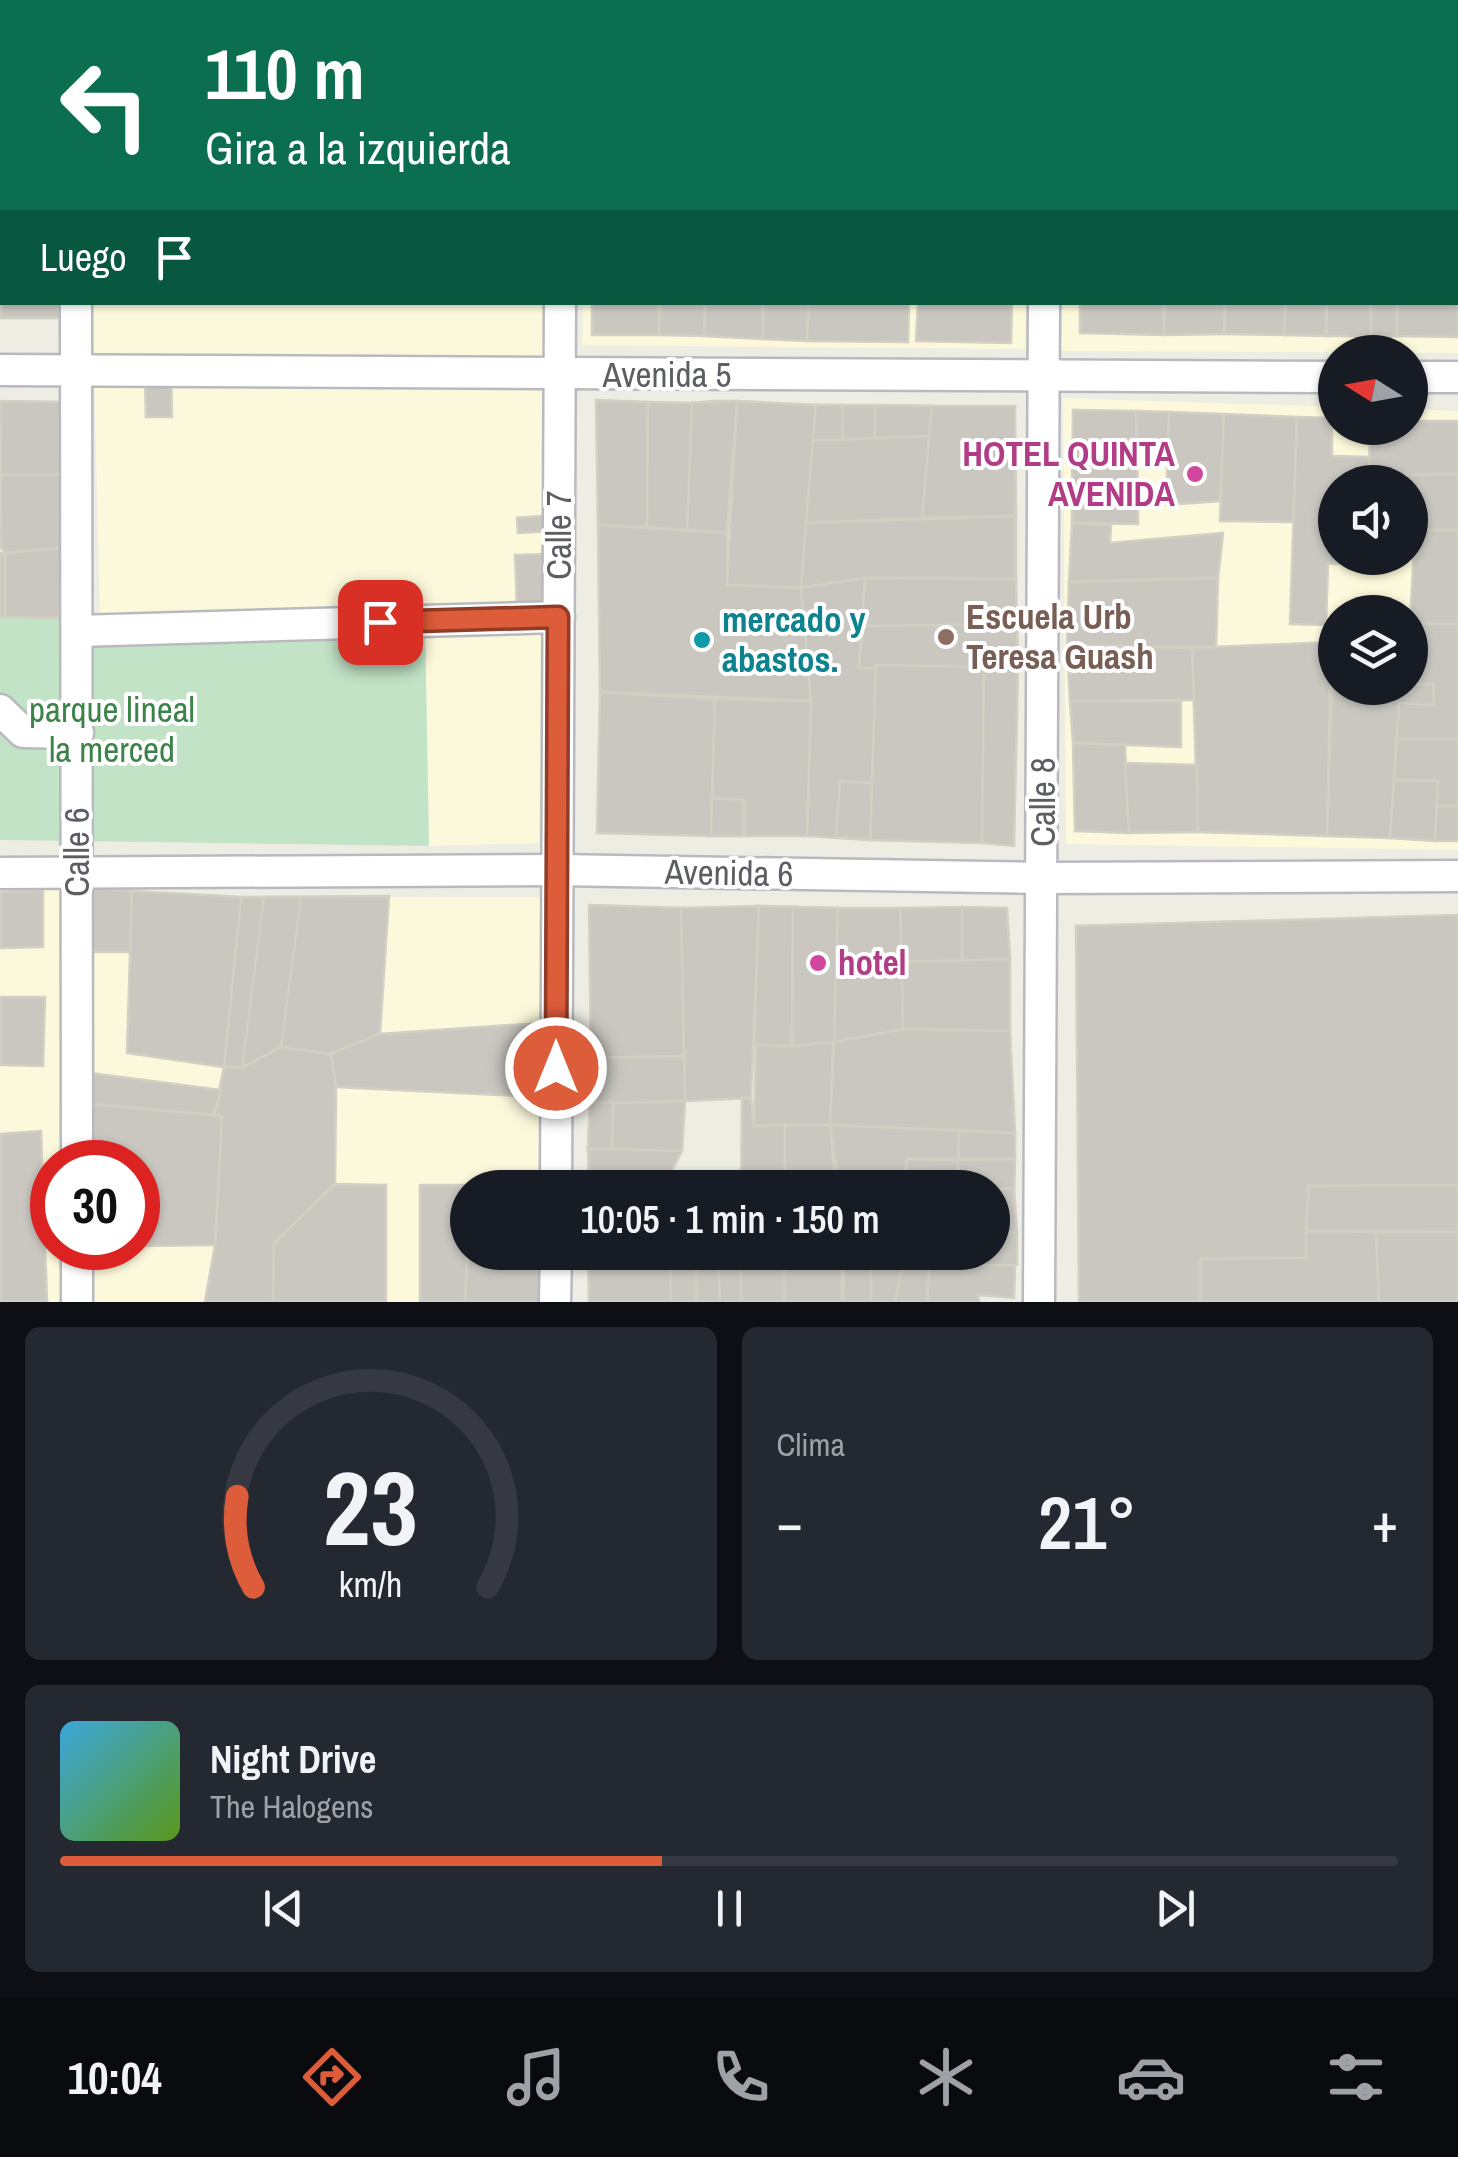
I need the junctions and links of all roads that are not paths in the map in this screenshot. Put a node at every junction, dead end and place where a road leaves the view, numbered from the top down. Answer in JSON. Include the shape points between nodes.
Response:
{"nodes":[{"id":1,"x":76,"y":305,"type":"edge"},
{"id":2,"x":560,"y":305,"type":"edge"},
{"id":3,"x":1044,"y":305,"type":"edge"},
{"id":4,"x":76,"y":368,"type":"junction"},
{"id":5,"x":0,"y":370,"type":"edge"},
{"id":6,"x":560,"y":374,"type":"junction"},
{"id":7,"x":1042,"y":377,"type":"junction"},
{"id":8,"x":1318,"y":377,"type":"edge"},
{"id":9,"x":1428,"y":377,"type":"edge"},
{"id":10,"x":1458,"y":377,"type":"edge"},
{"id":11,"x":558,"y":617,"type":"junction"},
{"id":12,"x":77,"y":632,"type":"junction"},
{"id":13,"x":0,"y":710,"type":"edge"},
{"id":14,"x":78,"y":732,"type":"junction"},
{"id":15,"x":557,"y":870,"type":"junction"},
{"id":16,"x":0,"y":873,"type":"edge"},
{"id":17,"x":77,"y":875,"type":"junction"},
{"id":18,"x":1458,"y":876,"type":"edge"},
{"id":19,"x":1043,"y":878,"type":"junction"},
{"id":20,"x":77,"y":1140,"type":"edge"},
{"id":21,"x":556,"y":1170,"type":"edge"},
{"id":22,"x":77,"y":1270,"type":"edge"},
{"id":23,"x":556,"y":1270,"type":"edge"},
{"id":24,"x":77,"y":1302,"type":"edge"},
{"id":25,"x":555,"y":1302,"type":"edge"},
{"id":26,"x":1039,"y":1302,"type":"edge"}],
"edges":[{"from":1,"to":4,"type":"street","name":"Calle 6"},
{"from":2,"to":6,"type":"street","name":"Calle 7"},
{"from":3,"to":7,"type":"street","name":"Calle 8"},
{"from":4,"to":5,"type":"street","name":"Avenida 5"},
{"from":4,"to":6,"type":"street","name":"Avenida 5"},
{"from":4,"to":12,"type":"street","name":"Calle 6"},
{"from":6,"to":7,"type":"street","name":"Avenida 5"},
{"from":6,"to":11,"type":"street","name":"Calle 7"},
{"from":7,"to":8,"type":"street","name":"Avenida 5"},
{"from":7,"to":19,"type":"street","name":"Calle 8"},
{"from":9,"to":10,"type":"street"},
{"from":11,"to":12,"type":"street"},
{"from":11,"to":15,"type":"street","name":"Calle 7"},
{"from":12,"to":14,"type":"street","name":"Calle 6"},
{"from":13,"to":14,"type":"street","via":[[23,732]]},
{"from":14,"to":17,"type":"street","name":"Calle 6"},
{"from":15,"to":17,"type":"street","name":"Avenida 6"},
{"from":15,"to":19,"type":"street","name":"Avenida 6"},
{"from":15,"to":21,"type":"street","name":"Calle 7"},
{"from":16,"to":17,"type":"street","name":"Avenida 6"},
{"from":17,"to":20,"type":"street","name":"Calle 6"},
{"from":18,"to":19,"type":"street","name":"Avenida 6"},
{"from":19,"to":26,"type":"street","name":"Calle 8"},
{"from":22,"to":24,"type":"street"},
{"from":23,"to":25,"type":"street"}]}
